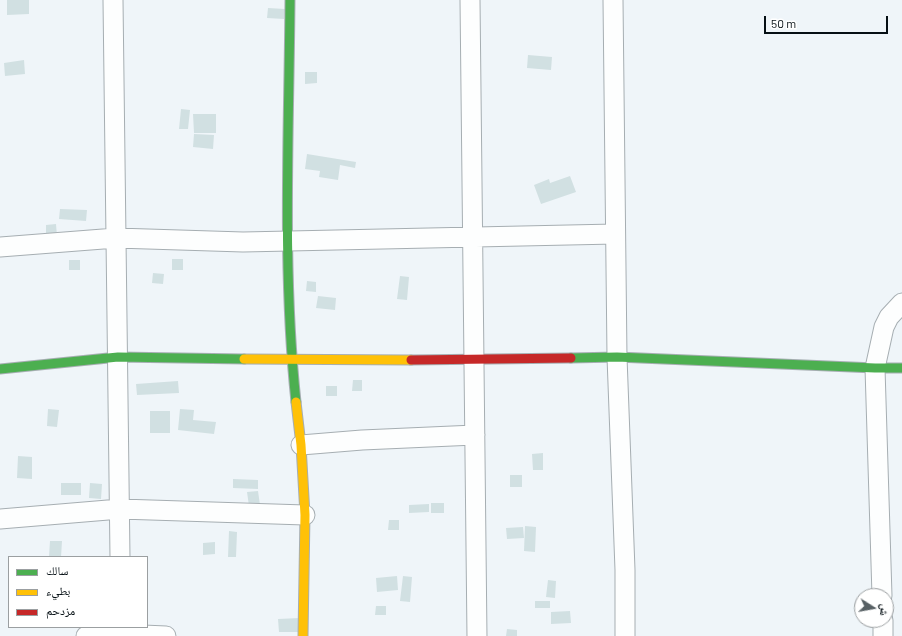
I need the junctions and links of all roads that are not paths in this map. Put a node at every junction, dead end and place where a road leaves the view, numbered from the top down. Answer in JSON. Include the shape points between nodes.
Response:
{"nodes":[{"id":1,"x":113,"y":0,"type":"edge"},
{"id":2,"x":290,"y":0,"type":"edge"},
{"id":3,"x":470,"y":0,"type":"edge"},
{"id":4,"x":613,"y":0,"type":"edge"},
{"id":5,"x":615,"y":234,"type":"junction"},
{"id":6,"x":473,"y":236,"type":"junction"},
{"id":7,"x":116,"y":238,"type":"junction"},
{"id":8,"x":288,"y":240,"type":"junction"},
{"id":9,"x":0,"y":247,"type":"edge"},
{"id":10,"x":902,"y":303,"type":"edge"},
{"id":11,"x":118,"y":357,"type":"junction"},
{"id":12,"x":617,"y":357,"type":"junction"},
{"id":13,"x":292,"y":360,"type":"junction"},
{"id":14,"x":474,"y":360,"type":"junction"},
{"id":15,"x":875,"y":368,"type":"junction"},
{"id":16,"x":902,"y":368,"type":"edge"},
{"id":17,"x":0,"y":369,"type":"edge"},
{"id":18,"x":475,"y":435,"type":"junction"},
{"id":19,"x":301,"y":445,"type":"junction"},
{"id":20,"x":120,"y":509,"type":"junction"},
{"id":21,"x":305,"y":515,"type":"junction"},
{"id":22,"x":0,"y":519,"type":"edge"},
{"id":23,"x":120,"y":556,"type":"edge"},
{"id":24,"x":882,"y":588,"type":"edge"},
{"id":25,"x":120,"y":632,"type":"edge"},
{"id":26,"x":86,"y":636,"type":"edge"},
{"id":27,"x":166,"y":636,"type":"edge"},
{"id":28,"x":304,"y":636,"type":"edge"},
{"id":29,"x":477,"y":636,"type":"edge"},
{"id":30,"x":625,"y":636,"type":"edge"}],
"edges":[{"from":1,"to":7,"type":"street"},
{"from":2,"to":8,"type":"street"},
{"from":3,"to":6,"type":"street"},
{"from":4,"to":5,"type":"street"},
{"from":5,"to":6,"type":"street"},
{"from":5,"to":12,"type":"street"},
{"from":6,"to":8,"type":"street"},
{"from":6,"to":14,"type":"street"},
{"from":7,"to":8,"type":"street","via":[[243,242]]},
{"from":7,"to":9,"type":"street"},
{"from":7,"to":11,"type":"street"},
{"from":8,"to":13,"type":"street"},
{"from":10,"to":15,"type":"street","via":[[884,327]]},
{"from":11,"to":13,"type":"street"},
{"from":11,"to":17,"type":"street"},
{"from":11,"to":20,"type":"street"},
{"from":12,"to":14,"type":"street"},
{"from":12,"to":15,"type":"street"},
{"from":12,"to":30,"type":"street"},
{"from":13,"to":14,"type":"street"},
{"from":13,"to":19,"type":"street"},
{"from":14,"to":18,"type":"street"},
{"from":15,"to":16,"type":"street"},
{"from":15,"to":24,"type":"street"},
{"from":18,"to":19,"type":"street"},
{"from":18,"to":29,"type":"street"},
{"from":19,"to":21,"type":"street"},
{"from":20,"to":21,"type":"street"},
{"from":20,"to":22,"type":"street"},
{"from":20,"to":23,"type":"street"},
{"from":21,"to":28,"type":"street"},
{"from":25,"to":26,"type":"street"},
{"from":25,"to":27,"type":"street"}]}
